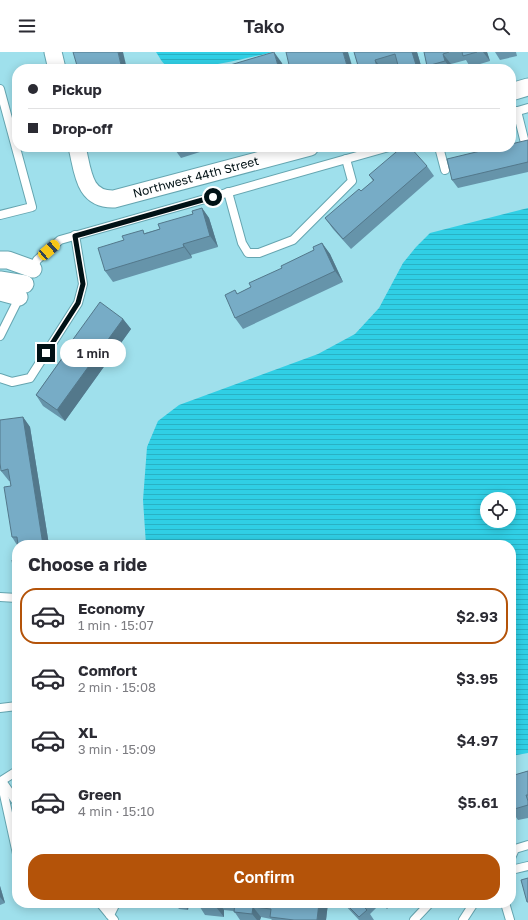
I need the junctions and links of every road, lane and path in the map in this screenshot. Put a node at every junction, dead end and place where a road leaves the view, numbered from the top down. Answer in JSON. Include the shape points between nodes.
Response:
{"nodes":[{"id":1,"x":53,"y":52,"type":"edge"},
{"id":2,"x":56,"y":64,"type":"edge"},
{"id":3,"x":528,"y":87,"type":"edge"},
{"id":4,"x":0,"y":89,"type":"edge"},
{"id":5,"x":516,"y":91,"type":"edge"},
{"id":6,"x":528,"y":108,"type":"edge"},
{"id":7,"x":516,"y":111,"type":"edge"},
{"id":8,"x":516,"y":118,"type":"edge"},
{"id":9,"x":12,"y":133,"type":"edge"},
{"id":10,"x":525,"y":143,"type":"edge"},
{"id":11,"x":17,"y":152,"type":"edge"},
{"id":12,"x":78,"y":152,"type":"edge"},
{"id":13,"x":292,"y":152,"type":"edge"},
{"id":14,"x":371,"y":152,"type":"edge"},
{"id":15,"x":440,"y":152,"type":"edge"},
{"id":16,"x":346,"y":159,"type":"junction"},
{"id":17,"x":445,"y":170,"type":"dead end"},
{"id":18,"x":228,"y":192,"type":"junction"},
{"id":19,"x":0,"y":215,"type":"edge"},
{"id":20,"x":75,"y":236,"type":"junction"},
{"id":21,"x":0,"y":260,"type":"edge"},
{"id":22,"x":33,"y":269,"type":"junction"},
{"id":23,"x":0,"y":280,"type":"edge"},
{"id":24,"x":22,"y":291,"type":"junction"},
{"id":25,"x":0,"y":292,"type":"edge"},
{"id":26,"x":0,"y":336,"type":"edge"},
{"id":27,"x":0,"y":378,"type":"edge"},
{"id":28,"x":0,"y":597,"type":"edge"},
{"id":29,"x":12,"y":598,"type":"edge"},
{"id":30,"x":12,"y":707,"type":"edge"},
{"id":31,"x":0,"y":708,"type":"edge"},
{"id":32,"x":12,"y":774,"type":"edge"},
{"id":33,"x":1,"y":779,"type":"edge"},
{"id":34,"x":12,"y":796,"type":"edge"},
{"id":35,"x":12,"y":831,"type":"edge"},
{"id":36,"x":528,"y":845,"type":"edge"},
{"id":37,"x":516,"y":849,"type":"edge"},
{"id":38,"x":528,"y":866,"type":"edge"},
{"id":39,"x":516,"y":869,"type":"edge"},
{"id":40,"x":104,"y":908,"type":"edge"},
{"id":41,"x":425,"y":908,"type":"edge"},
{"id":42,"x":471,"y":908,"type":"edge"},
{"id":43,"x":506,"y":908,"type":"edge"},
{"id":44,"x":112,"y":917,"type":"edge"},
{"id":45,"x":414,"y":920,"type":"edge"},
{"id":46,"x":463,"y":920,"type":"edge"},
{"id":47,"x":510,"y":920,"type":"edge"}],
"edges":[{"from":1,"to":2,"type":"street"},
{"from":3,"to":5,"type":"street"},
{"from":4,"to":9,"type":"lane"},
{"from":6,"to":7,"type":"lane"},
{"from":8,"to":10,"type":"lane"},
{"from":11,"to":19,"type":"lane","via":[[32,207]]},
{"from":12,"to":13,"type":"street","name":"Northwest 44th Street","via":[[87,185],[91,192],[105,200],[114,200]]},
{"from":14,"to":16,"type":"lane"},
{"from":15,"to":17,"type":"lane"},
{"from":16,"to":18,"type":"lane"},
{"from":16,"to":18,"type":"lane","via":[[352,181],[293,240],[259,253],[248,253],[242,243]]},
{"from":18,"to":20,"type":"lane"},
{"from":20,"to":22,"type":"lane","via":[[60,240],[37,260]]},
{"from":20,"to":27,"type":"lane","via":[[83,284],[78,303],[30,378],[12,382]]},
{"from":21,"to":22,"type":"street","via":[[8,260]]},
{"from":22,"to":24,"type":"lane"},
{"from":23,"to":24,"type":"street"},
{"from":24,"to":25,"type":"street"},
{"from":24,"to":26,"type":"lane"},
{"from":28,"to":29,"type":"lane"},
{"from":30,"to":31,"type":"lane"},
{"from":32,"to":33,"type":"lane"},
{"from":33,"to":34,"type":"lane"},
{"from":33,"to":35,"type":"lane"},
{"from":36,"to":37,"type":"lane"},
{"from":38,"to":39,"type":"lane"},
{"from":40,"to":44,"type":"lane"},
{"from":41,"to":45,"type":"lane"},
{"from":42,"to":46,"type":"lane"},
{"from":43,"to":47,"type":"lane"}]}
